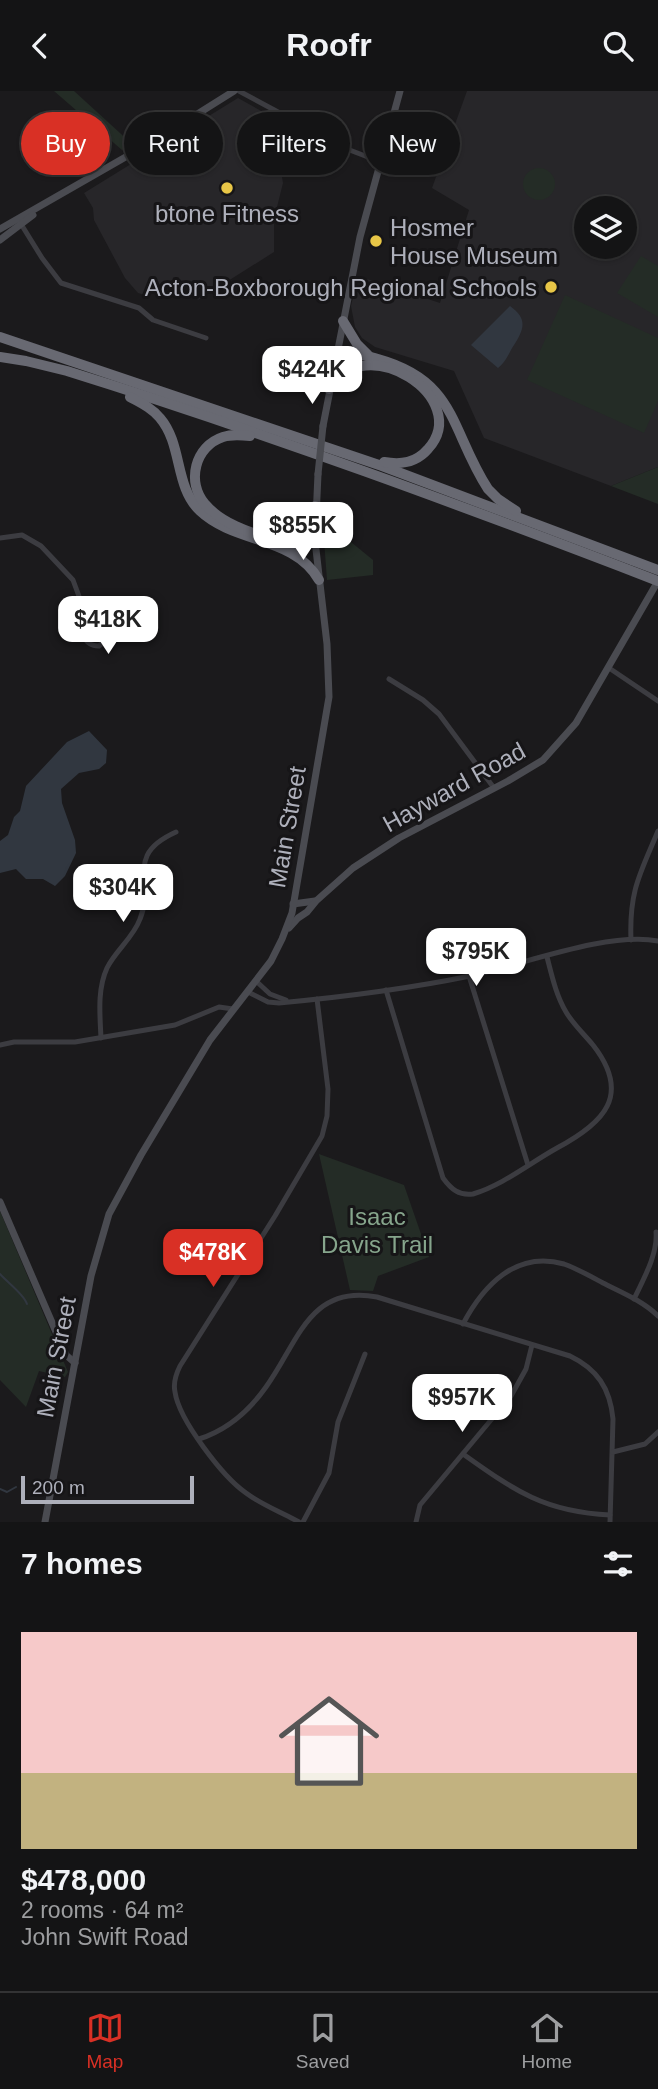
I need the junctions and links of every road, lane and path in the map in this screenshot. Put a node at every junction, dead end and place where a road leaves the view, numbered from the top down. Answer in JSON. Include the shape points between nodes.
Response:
{"nodes":[{"id":1,"x":237,"y":91,"type":"edge"},
{"id":2,"x":400,"y":91,"type":"edge"},
{"id":3,"x":394,"y":112,"type":"edge"},
{"id":4,"x":364,"y":156,"type":"edge"},
{"id":5,"x":377,"y":175,"type":"edge"},
{"id":6,"x":53,"y":199,"type":"junction"},
{"id":7,"x":21,"y":224,"type":"junction"},
{"id":8,"x":0,"y":229,"type":"edge"},
{"id":9,"x":0,"y":240,"type":"edge"},
{"id":10,"x":343,"y":321,"type":"junction"},
{"id":11,"x":0,"y":337,"type":"edge"},
{"id":12,"x":206,"y":338,"type":"dead end"},
{"id":13,"x":0,"y":357,"type":"edge"},
{"id":14,"x":336,"y":357,"type":"junction"},
{"id":15,"x":378,"y":359,"type":"junction"},
{"id":16,"x":366,"y":365,"type":"junction"},
{"id":17,"x":104,"y":383,"type":"junction"},
{"id":18,"x":329,"y":389,"type":"junction"},
{"id":19,"x":274,"y":440,"type":"junction"},
{"id":20,"x":357,"y":457,"type":"junction"},
{"id":21,"x":315,"y":506,"type":"junction"},
{"id":22,"x":535,"y":522,"type":"junction"},
{"id":23,"x":282,"y":537,"type":"junction"},
{"id":24,"x":0,"y":538,"type":"edge"},
{"id":25,"x":315,"y":541,"type":"junction"},
{"id":26,"x":267,"y":544,"type":"junction"},
{"id":27,"x":658,"y":569,"type":"edge"},
{"id":28,"x":319,"y":580,"type":"junction"},
{"id":29,"x":657,"y":583,"type":"edge"},
{"id":30,"x":88,"y":618,"type":"junction"},
{"id":31,"x":609,"y":668,"type":"junction"},
{"id":32,"x":388,"y":679,"type":"dead end"},
{"id":33,"x":658,"y":701,"type":"edge"},
{"id":34,"x":494,"y":788,"type":"junction"},
{"id":35,"x":658,"y":831,"type":"edge"},
{"id":36,"x":176,"y":832,"type":"dead end"},
{"id":37,"x":316,"y":901,"type":"junction"},
{"id":38,"x":292,"y":908,"type":"junction"},
{"id":39,"x":303,"y":914,"type":"junction"},
{"id":40,"x":282,"y":939,"type":"junction"},
{"id":41,"x":631,"y":940,"type":"junction"},
{"id":42,"x":658,"y":941,"type":"edge"},
{"id":43,"x":547,"y":957,"type":"junction"},
{"id":44,"x":469,"y":976,"type":"junction"},
{"id":45,"x":256,"y":981,"type":"junction"},
{"id":46,"x":386,"y":990,"type":"junction"},
{"id":47,"x":248,"y":992,"type":"junction"},
{"id":48,"x":317,"y":999,"type":"junction"},
{"id":49,"x":296,"y":1001,"type":"junction"},
{"id":50,"x":233,"y":1009,"type":"junction"},
{"id":51,"x":101,"y":1038,"type":"junction"},
{"id":52,"x":0,"y":1045,"type":"edge"},
{"id":53,"x":527,"y":1165,"type":"junction"},
{"id":54,"x":0,"y":1202,"type":"edge"},
{"id":55,"x":656,"y":1232,"type":"edge"},
{"id":56,"x":634,"y":1299,"type":"junction"},
{"id":57,"x":658,"y":1316,"type":"edge"},
{"id":58,"x":463,"y":1324,"type":"junction"},
{"id":59,"x":532,"y":1345,"type":"junction"},
{"id":60,"x":365,"y":1354,"type":"dead end"},
{"id":61,"x":75,"y":1363,"type":"junction"},
{"id":62,"x":658,"y":1432,"type":"edge"},
{"id":63,"x":199,"y":1439,"type":"junction"},
{"id":64,"x":613,"y":1452,"type":"junction"},
{"id":65,"x":463,"y":1454,"type":"junction"},
{"id":66,"x":610,"y":1518,"type":"edge"},
{"id":67,"x":45,"y":1522,"type":"edge"},
{"id":68,"x":301,"y":1522,"type":"edge"},
{"id":69,"x":416,"y":1522,"type":"edge"}],
"edges":[{"from":1,"to":4,"type":"street"},
{"from":1,"to":6,"type":"main road"},
{"from":2,"to":3,"type":"main road","name":"Main Street"},
{"from":5,"to":10,"type":"main road","name":"Main Street"},
{"from":6,"to":7,"type":"main road"},
{"from":6,"to":8,"type":"main road"},
{"from":7,"to":9,"type":"main road"},
{"from":7,"to":12,"type":"street","via":[[60,282],[139,308],[153,320]]},
{"from":10,"to":14,"type":"main road","name":"Main Street"},
{"from":10,"to":15,"type":"highway","via":[[361,349]]},
{"from":11,"to":20,"type":"highway"},
{"from":13,"to":17,"type":"highway","via":[[47,365]]},
{"from":14,"to":15,"type":"highway","via":[[347,353]]},
{"from":14,"to":16,"type":"highway"},
{"from":14,"to":18,"type":"main road","name":"Main Street"},
{"from":15,"to":22,"type":"highway","via":[[410,371],[436,390],[490,491]]},
{"from":16,"to":18,"type":"highway","via":[[345,371]]},
{"from":16,"to":20,"type":"highway","via":[[397,372],[424,389],[437,407],[439,425],[430,447],[411,461],[394,464]]},
{"from":17,"to":19,"type":"highway"},
{"from":17,"to":26,"type":"highway","via":[[150,408],[163,421],[185,489],[202,512],[235,533]]},
{"from":18,"to":21,"type":"main road","name":"Main Street","bridge":true},
{"from":19,"to":23,"type":"highway","via":[[237,435],[219,438],[202,453],[195,480],[200,497],[216,514],[255,533]]},
{"from":19,"to":29,"type":"highway","via":[[445,499]]},
{"from":20,"to":22,"type":"highway"},
{"from":21,"to":23,"type":"highway","via":[[303,528]]},
{"from":21,"to":25,"type":"main road","name":"Main Street"},
{"from":22,"to":27,"type":"highway"},
{"from":23,"to":25,"type":"highway"},
{"from":24,"to":30,"type":"street","via":[[22,535],[40,546],[73,580]]},
{"from":25,"to":26,"type":"highway","via":[[295,547]]},
{"from":25,"to":28,"type":"main road","name":"Main Street"},
{"from":26,"to":28,"type":"highway","via":[[301,558]]},
{"from":28,"to":38,"type":"main road","name":"Main Street","via":[[329,697]]},
{"from":29,"to":31,"type":"main road","name":"Hayward Road"},
{"from":30,"to":30,"type":"street","via":[[83,625],[84,639],[99,646],[109,630]]},
{"from":31,"to":33,"type":"street"},
{"from":31,"to":34,"type":"main road","name":"Hayward Road","via":[[576,723],[554,749]]},
{"from":32,"to":34,"type":"street","via":[[439,714]]},
{"from":34,"to":37,"type":"main road","name":"Hayward Road","via":[[399,838],[353,868]]},
{"from":35,"to":41,"type":"street","via":[[631,901]]},
{"from":36,"to":51,"type":"street","via":[[159,839],[146,856],[141,917],[107,968],[103,982]]},
{"from":37,"to":38,"type":"main road"},
{"from":37,"to":39,"type":"main road","name":"Hayward Road"},
{"from":38,"to":39,"type":"main road","via":[[294,915]]},
{"from":38,"to":40,"type":"main road","name":"Main Street"},
{"from":39,"to":40,"type":"main road","name":"Hayward Road"},
{"from":40,"to":45,"type":"main road","name":"Main Street"},
{"from":41,"to":42,"type":"street"},
{"from":41,"to":43,"type":"street"},
{"from":43,"to":44,"type":"street"},
{"from":43,"to":53,"type":"street","via":[[565,1011],[609,1071],[612,1090],[607,1108],[593,1126]]},
{"from":44,"to":46,"type":"street"},
{"from":44,"to":53,"type":"street"},
{"from":45,"to":47,"type":"main road","name":"Main Street"},
{"from":45,"to":49,"type":"street","via":[[270,994]]},
{"from":46,"to":48,"type":"street"},
{"from":46,"to":53,"type":"street","via":[[447,1183],[460,1193],[473,1194]]},
{"from":47,"to":49,"type":"street","via":[[268,1002]]},
{"from":47,"to":50,"type":"main road","name":"Main Street"},
{"from":48,"to":49,"type":"street"},
{"from":48,"to":63,"type":"street","via":[[328,1089],[326,1123],[302,1172],[175,1377],[175,1394]]},
{"from":50,"to":51,"type":"street","via":[[219,1007],[175,1024]]},
{"from":50,"to":61,"type":"main road","name":"Main Street","via":[[187,1077],[109,1214],[93,1267]]},
{"from":51,"to":52,"type":"street"},
{"from":54,"to":61,"type":"main road","via":[[66,1355]]},
{"from":55,"to":56,"type":"street","via":[[649,1265]]},
{"from":56,"to":57,"type":"street"},
{"from":56,"to":58,"type":"street","via":[[563,1264],[531,1262],[494,1280]]},
{"from":58,"to":59,"type":"street"},
{"from":58,"to":63,"type":"street","via":[[377,1297],[339,1297],[307,1320],[265,1388],[243,1414],[215,1434]]},
{"from":59,"to":64,"type":"street","via":[[570,1356],[599,1376],[611,1402]]},
{"from":59,"to":65,"type":"street","via":[[518,1384]]},
{"from":60,"to":68,"type":"street","via":[[338,1422],[329,1473]]},
{"from":61,"to":67,"type":"main road","name":"Main Street"},
{"from":62,"to":64,"type":"street","via":[[645,1444]]},
{"from":63,"to":68,"type":"street","via":[[223,1474],[244,1492]]},
{"from":64,"to":66,"type":"street"},
{"from":65,"to":66,"type":"street","via":[[509,1487],[542,1503]]},
{"from":65,"to":69,"type":"street","via":[[421,1505]]}]}
